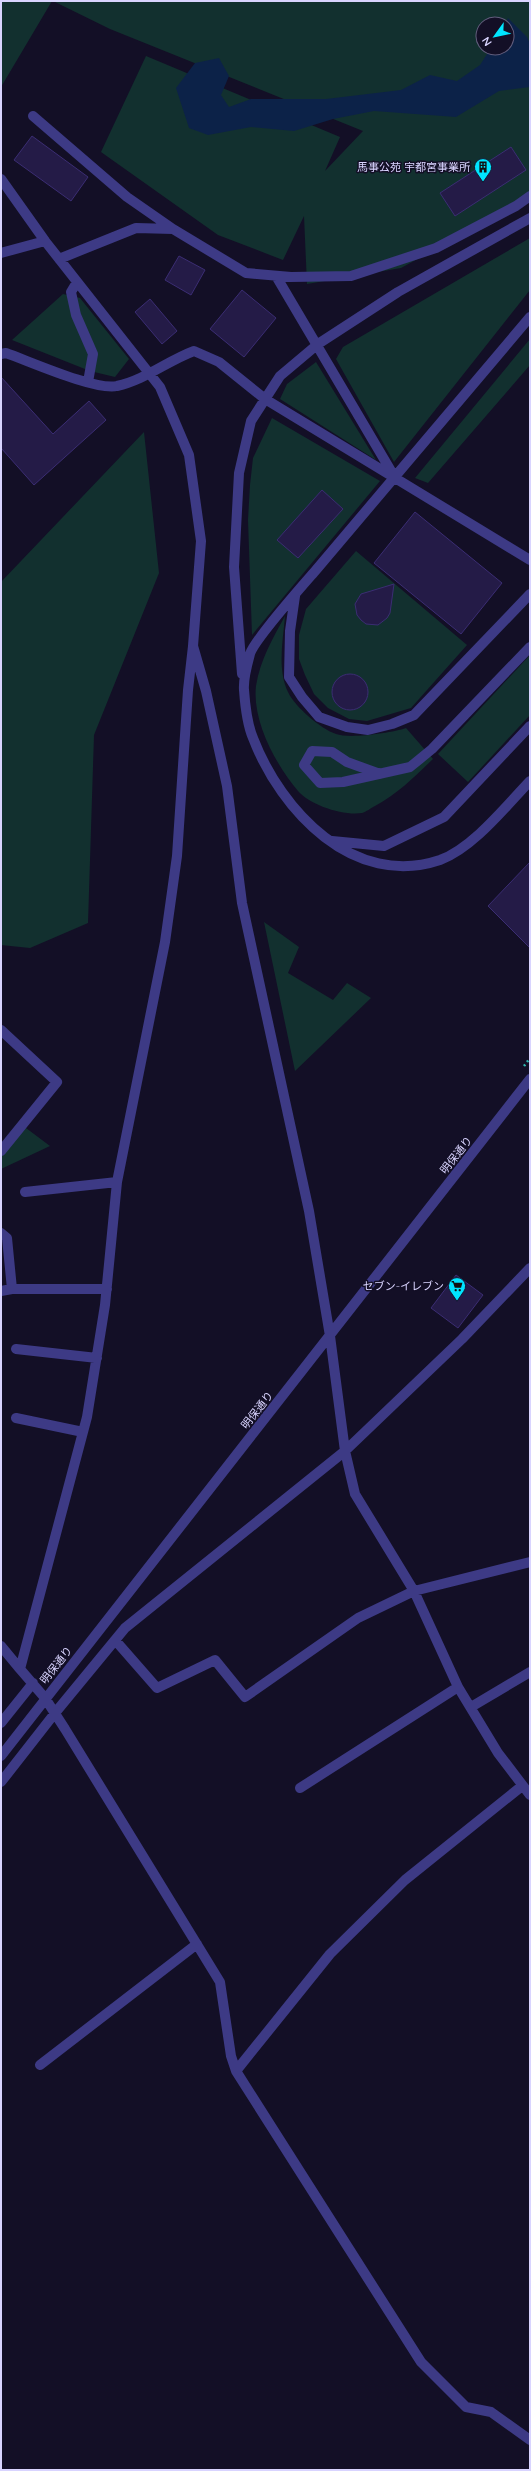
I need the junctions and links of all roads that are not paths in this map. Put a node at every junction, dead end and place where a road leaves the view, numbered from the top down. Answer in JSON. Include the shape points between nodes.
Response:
{"nodes":[{"id":1,"x":33,"y":116,"type":"dead end"},
{"id":2,"x":1,"y":179,"type":"edge"},
{"id":3,"x":530,"y":196,"type":"edge"},
{"id":4,"x":530,"y":218,"type":"edge"},
{"id":5,"x":173,"y":229,"type":"junction"},
{"id":6,"x":45,"y":241,"type":"junction"},
{"id":7,"x":1,"y":253,"type":"edge"},
{"id":8,"x":59,"y":259,"type":"junction"},
{"id":9,"x":276,"y":276,"type":"junction"},
{"id":10,"x":77,"y":282,"type":"junction"},
{"id":11,"x":530,"y":317,"type":"edge"},
{"id":12,"x":318,"y":344,"type":"junction"},
{"id":13,"x":1,"y":354,"type":"edge"},
{"id":14,"x":150,"y":374,"type":"junction"},
{"id":15,"x":88,"y":382,"type":"junction"},
{"id":16,"x":265,"y":399,"type":"junction"},
{"id":17,"x":395,"y":477,"type":"junction"},
{"id":18,"x":530,"y":560,"type":"edge"},
{"id":19,"x":295,"y":594,"type":"junction"},
{"id":20,"x":530,"y":594,"type":"edge"},
{"id":21,"x":193,"y":646,"type":"junction"},
{"id":22,"x":530,"y":647,"type":"edge"},
{"id":23,"x":243,"y":688,"type":"junction"},
{"id":24,"x":530,"y":726,"type":"edge"},
{"id":25,"x":380,"y":774,"type":"junction"},
{"id":26,"x":530,"y":781,"type":"edge"},
{"id":27,"x":328,"y":841,"type":"junction"},
{"id":28,"x":1,"y":1030,"type":"edge"},
{"id":29,"x":530,"y":1079,"type":"edge"},
{"id":30,"x":1,"y":1151,"type":"edge"},
{"id":31,"x":117,"y":1182,"type":"junction"},
{"id":32,"x":25,"y":1192,"type":"dead end"},
{"id":33,"x":1,"y":1233,"type":"edge"},
{"id":34,"x":530,"y":1268,"type":"edge"},
{"id":35,"x":107,"y":1289,"type":"junction"},
{"id":36,"x":12,"y":1290,"type":"junction"},
{"id":37,"x":1,"y":1291,"type":"edge"},
{"id":38,"x":330,"y":1336,"type":"junction"},
{"id":39,"x":16,"y":1349,"type":"dead end"},
{"id":40,"x":97,"y":1358,"type":"junction"},
{"id":41,"x":16,"y":1418,"type":"dead end"},
{"id":42,"x":83,"y":1432,"type":"junction"},
{"id":43,"x":344,"y":1451,"type":"junction"},
{"id":44,"x":530,"y":1562,"type":"edge"},
{"id":45,"x":414,"y":1591,"type":"junction"},
{"id":46,"x":115,"y":1640,"type":"junction"},
{"id":47,"x":1,"y":1646,"type":"edge"},
{"id":48,"x":20,"y":1668,"type":"junction"},
{"id":49,"x":530,"y":1672,"type":"edge"},
{"id":50,"x":32,"y":1683,"type":"junction"},
{"id":51,"x":458,"y":1687,"type":"junction"},
{"id":52,"x":45,"y":1698,"type":"junction"},
{"id":53,"x":471,"y":1707,"type":"junction"},
{"id":54,"x":54,"y":1713,"type":"junction"},
{"id":55,"x":1,"y":1723,"type":"edge"},
{"id":56,"x":1,"y":1756,"type":"edge"},
{"id":57,"x":1,"y":1782,"type":"edge"},
{"id":58,"x":522,"y":1786,"type":"junction"},
{"id":59,"x":300,"y":1788,"type":"dead end"},
{"id":60,"x":530,"y":1795,"type":"edge"},
{"id":61,"x":197,"y":1944,"type":"junction"},
{"id":62,"x":40,"y":2065,"type":"dead end"},
{"id":63,"x":236,"y":2071,"type":"junction"},
{"id":64,"x":530,"y":2440,"type":"edge"}],
"edges":[{"from":1,"to":5,"type":"street","via":[[127,196]]},
{"from":2,"to":6,"type":"street"},
{"from":3,"to":9,"type":"street","via":[[436,248],[352,276]]},
{"from":4,"to":12,"type":"street","via":[[398,292]]},
{"from":5,"to":8,"type":"street","via":[[136,228]]},
{"from":5,"to":9,"type":"street","via":[[246,273]]},
{"from":6,"to":7,"type":"street"},
{"from":6,"to":8,"type":"street"},
{"from":8,"to":10,"type":"street"},
{"from":9,"to":12,"type":"street"},
{"from":10,"to":14,"type":"street"},
{"from":10,"to":15,"type":"street","via":[[71,292],[76,315],[93,354]]},
{"from":11,"to":17,"type":"street"},
{"from":12,"to":16,"type":"street","via":[[280,376]]},
{"from":12,"to":17,"type":"street"},
{"from":13,"to":15,"type":"street","via":[[6,353]]},
{"from":14,"to":15,"type":"street","via":[[116,387]]},
{"from":14,"to":16,"type":"street","via":[[179,356],[194,351],[219,362]]},
{"from":14,"to":21,"type":"street","via":[[160,387],[189,455],[201,541]]},
{"from":16,"to":17,"type":"street"},
{"from":16,"to":23,"type":"street","via":[[251,421],[239,473],[234,567]]},
{"from":17,"to":18,"type":"street"},
{"from":17,"to":19,"type":"street"},
{"from":19,"to":20,"type":"street","via":[[290,631],[289,677],[319,718],[347,727],[368,730],[414,715]]},
{"from":19,"to":23,"type":"street","via":[[250,652]]},
{"from":21,"to":31,"type":"street","via":[[176,864],[165,942]]},
{"from":21,"to":38,"type":"street","via":[[206,691],[227,786],[242,903],[309,1211]]},
{"from":22,"to":25,"type":"street","via":[[410,768]]},
{"from":23,"to":27,"type":"street","via":[[252,737],[274,779],[298,815]]},
{"from":24,"to":27,"type":"street","via":[[444,817],[384,846]]},
{"from":25,"to":25,"type":"street","via":[[343,782],[320,783],[304,765],[312,751],[332,752],[347,762]]},
{"from":26,"to":27,"type":"street","via":[[474,839],[440,860],[398,866],[359,858]]},
{"from":28,"to":30,"type":"street","via":[[57,1082]]},
{"from":29,"to":38,"type":"street","name":"明保通り"},
{"from":31,"to":32,"type":"street"},
{"from":31,"to":35,"type":"street"},
{"from":33,"to":36,"type":"street","via":[[7,1238]]},
{"from":34,"to":43,"type":"street","via":[[462,1339]]},
{"from":35,"to":36,"type":"street"},
{"from":35,"to":40,"type":"street"},
{"from":36,"to":37,"type":"street"},
{"from":38,"to":43,"type":"street"},
{"from":38,"to":52,"type":"street","name":"明保通り"},
{"from":39,"to":40,"type":"street"},
{"from":40,"to":42,"type":"street"},
{"from":41,"to":42,"type":"street"},
{"from":42,"to":48,"type":"street"},
{"from":43,"to":45,"type":"street","via":[[356,1494]]},
{"from":43,"to":46,"type":"street","via":[[125,1628]]},
{"from":44,"to":45,"type":"street"},
{"from":45,"to":46,"type":"street","via":[[358,1618],[245,1697],[215,1660],[157,1688]]},
{"from":45,"to":51,"type":"street"},
{"from":46,"to":54,"type":"street"},
{"from":47,"to":48,"type":"street"},
{"from":48,"to":50,"type":"street"},
{"from":49,"to":53,"type":"street"},
{"from":50,"to":52,"type":"street"},
{"from":50,"to":55,"type":"street"},
{"from":51,"to":53,"type":"street"},
{"from":51,"to":59,"type":"street"},
{"from":52,"to":54,"type":"street"},
{"from":52,"to":56,"type":"street","name":"明保通り"},
{"from":53,"to":58,"type":"street","via":[[498,1753]]},
{"from":54,"to":57,"type":"street"},
{"from":54,"to":61,"type":"street"},
{"from":58,"to":60,"type":"street"},
{"from":58,"to":63,"type":"street","via":[[405,1880],[330,1954]]},
{"from":61,"to":62,"type":"street"},
{"from":61,"to":63,"type":"street","via":[[220,1982],[231,2056]]},
{"from":63,"to":64,"type":"street","via":[[421,2362],[466,2407],[491,2412]]}]}
